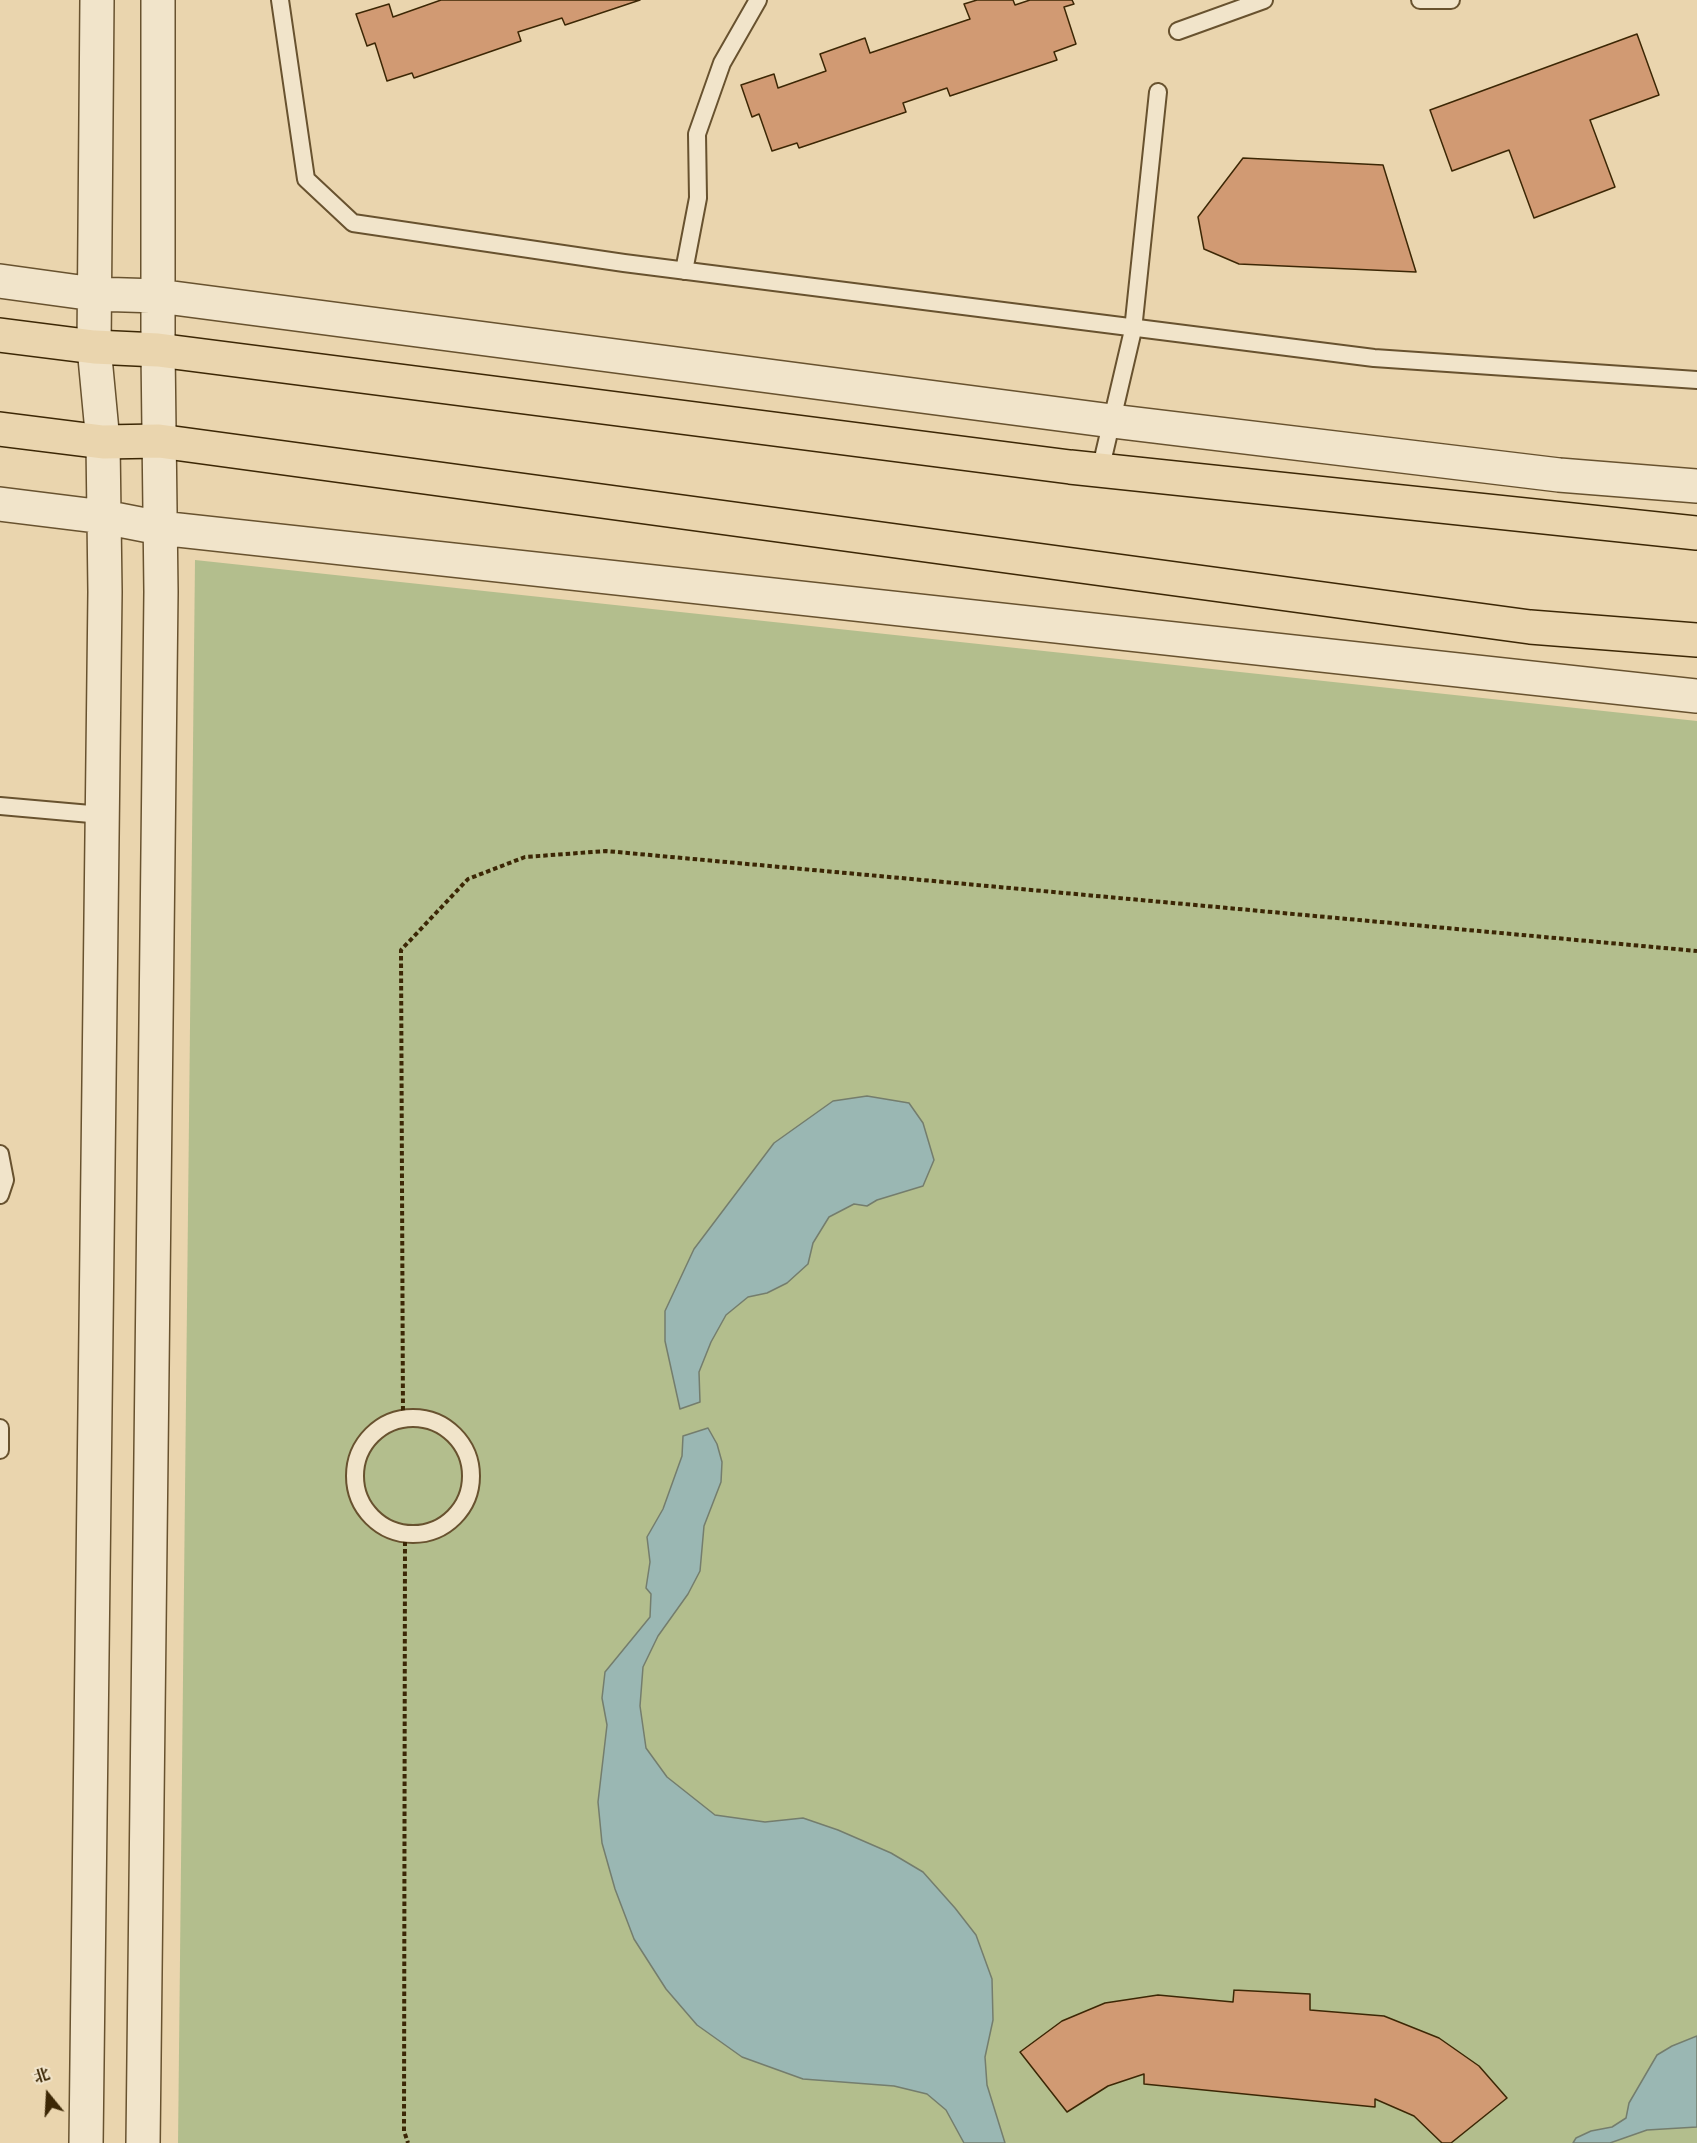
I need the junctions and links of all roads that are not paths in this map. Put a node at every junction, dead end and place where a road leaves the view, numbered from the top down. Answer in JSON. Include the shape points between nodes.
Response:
{"nodes":[{"id":1,"x":98,"y":0,"type":"edge"},
{"id":2,"x":158,"y":0,"type":"edge"},
{"id":3,"x":280,"y":0,"type":"edge"},
{"id":4,"x":758,"y":0,"type":"edge"},
{"id":5,"x":1264,"y":0,"type":"edge"},
{"id":6,"x":1420,"y":0,"type":"edge"},
{"id":7,"x":1451,"y":0,"type":"edge"},
{"id":8,"x":1178,"y":31,"type":"dead end"},
{"id":9,"x":1158,"y":92,"type":"dead end"},
{"id":10,"x":684,"y":271,"type":"junction"},
{"id":11,"x":0,"y":281,"type":"edge"},
{"id":12,"x":94,"y":294,"type":"junction"},
{"id":13,"x":158,"y":296,"type":"junction"},
{"id":14,"x":1133,"y":330,"type":"junction"},
{"id":15,"x":0,"y":335,"type":"edge"},
{"id":16,"x":94,"y":347,"type":"junction"},
{"id":17,"x":158,"y":350,"type":"junction"},
{"id":18,"x":1697,"y":380,"type":"edge"},
{"id":19,"x":1112,"y":421,"type":"junction"},
{"id":20,"x":0,"y":429,"type":"edge"},
{"id":21,"x":159,"y":441,"type":"junction"},
{"id":22,"x":103,"y":442,"type":"junction"},
{"id":23,"x":1101,"y":471,"type":"junction"},
{"id":24,"x":1697,"y":486,"type":"edge"},
{"id":25,"x":0,"y":504,"type":"edge"},
{"id":26,"x":104,"y":517,"type":"junction"},
{"id":27,"x":160,"y":528,"type":"junction"},
{"id":28,"x":1697,"y":533,"type":"edge"},
{"id":29,"x":1697,"y":640,"type":"edge"},
{"id":30,"x":1697,"y":696,"type":"edge"},
{"id":31,"x":0,"y":806,"type":"edge"},
{"id":32,"x":102,"y":815,"type":"junction"},
{"id":33,"x":0,"y":1154,"type":"edge"},
{"id":34,"x":0,"y":1195,"type":"edge"},
{"id":35,"x":403,"y":1418,"type":"joint"},
{"id":36,"x":0,"y":1428,"type":"edge"},
{"id":37,"x":0,"y":1450,"type":"edge"},
{"id":38,"x":86,"y":2143,"type":"edge"},
{"id":39,"x":143,"y":2143,"type":"edge"}],
"edges":[{"from":1,"to":12,"type":"street"},
{"from":2,"to":13,"type":"street"},
{"from":3,"to":10,"type":"lane","via":[[306,179],[353,223]]},
{"from":4,"to":10,"type":"lane","via":[[723,63],[697,134],[698,198]]},
{"from":5,"to":8,"type":"lane"},
{"from":6,"to":7,"type":"lane"},
{"from":9,"to":14,"type":"lane"},
{"from":10,"to":14,"type":"lane"},
{"from":11,"to":12,"type":"street"},
{"from":12,"to":13,"type":"street"},
{"from":12,"to":16,"type":"street"},
{"from":13,"to":17,"type":"street"},
{"from":13,"to":19,"type":"street"},
{"from":14,"to":18,"type":"lane","via":[[1374,358]]},
{"from":14,"to":19,"type":"lane"},
{"from":15,"to":16,"type":"main road"},
{"from":16,"to":17,"type":"main road"},
{"from":16,"to":22,"type":"street"},
{"from":17,"to":21,"type":"street"},
{"from":17,"to":23,"type":"main road"},
{"from":19,"to":23,"type":"lane"},
{"from":19,"to":24,"type":"street","via":[[1559,475]]},
{"from":20,"to":22,"type":"main road"},
{"from":21,"to":22,"type":"main road"},
{"from":21,"to":27,"type":"street"},
{"from":21,"to":29,"type":"main road","via":[[1530,627]]},
{"from":22,"to":26,"type":"street"},
{"from":23,"to":28,"type":"main road"},
{"from":25,"to":26,"type":"street"},
{"from":26,"to":27,"type":"street"},
{"from":26,"to":32,"type":"street"},
{"from":27,"to":30,"type":"street"},
{"from":27,"to":39,"type":"street"},
{"from":31,"to":32,"type":"lane"},
{"from":32,"to":38,"type":"street"},
{"from":33,"to":34,"type":"lane","via":[[5,1180]]},
{"from":35,"to":35,"type":"lane","via":[[384,1425],[368,1438],[357,1458],[354,1480],[366,1511],[386,1528],[405,1534],[425,1533],[444,1526],[459,1513],[469,1495],[472,1475],[468,1455],[458,1438],[443,1425],[423,1418]]},
{"from":36,"to":37,"type":"lane"}]}
